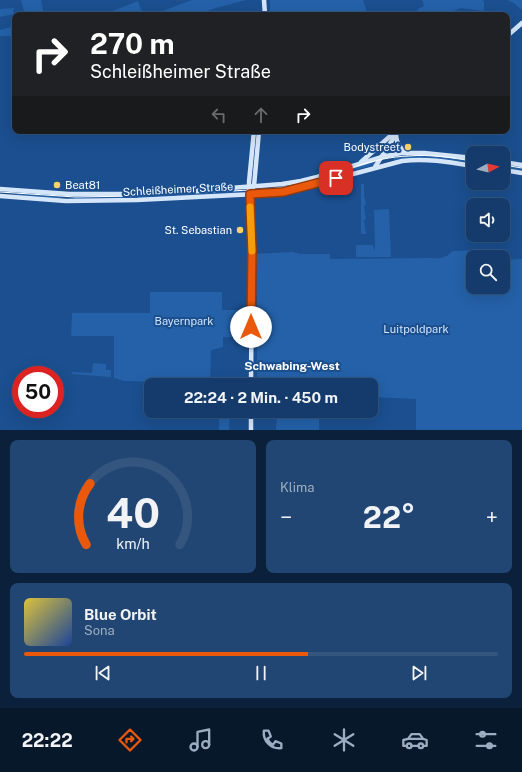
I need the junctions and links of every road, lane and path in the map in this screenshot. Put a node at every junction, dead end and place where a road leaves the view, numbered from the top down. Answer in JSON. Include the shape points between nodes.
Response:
{"nodes":[{"id":1,"x":264,"y":0,"type":"edge"},
{"id":2,"x":265,"y":12,"type":"edge"},
{"id":3,"x":522,"y":23,"type":"edge"},
{"id":4,"x":510,"y":33,"type":"edge"},
{"id":5,"x":254,"y":134,"type":"edge"},
{"id":6,"x":259,"y":134,"type":"edge"},
{"id":7,"x":395,"y":134,"type":"edge"},
{"id":8,"x":396,"y":134,"type":"edge"},
{"id":9,"x":397,"y":134,"type":"edge"},
{"id":10,"x":407,"y":153,"type":"junction"},
{"id":11,"x":382,"y":156,"type":"junction"},
{"id":12,"x":466,"y":157,"type":"edge"},
{"id":13,"x":510,"y":163,"type":"edge"},
{"id":14,"x":359,"y":164,"type":"junction"},
{"id":15,"x":522,"y":164,"type":"edge"},
{"id":16,"x":466,"y":165,"type":"edge"},
{"id":17,"x":375,"y":167,"type":"junction"},
{"id":18,"x":510,"y":171,"type":"edge"},
{"id":19,"x":522,"y":172,"type":"edge"},
{"id":20,"x":252,"y":186,"type":"junction"},
{"id":21,"x":0,"y":189,"type":"edge"},
{"id":22,"x":250,"y":194,"type":"junction"},
{"id":23,"x":0,"y":196,"type":"edge"},
{"id":24,"x":251,"y":378,"type":"edge"},
{"id":25,"x":251,"y":418,"type":"edge"},
{"id":26,"x":250,"y":430,"type":"edge"}],
"edges":[{"from":1,"to":2,"type":"main road"},
{"from":3,"to":4,"type":"main road"},
{"from":5,"to":20,"type":"main road"},
{"from":6,"to":20,"type":"main road"},
{"from":7,"to":14,"type":"main road"},
{"from":8,"to":11,"type":"main road"},
{"from":9,"to":10,"type":"main road","via":[[399,147]]},
{"from":10,"to":11,"type":"main road","name":"Schleißheimer Straße"},
{"from":10,"to":12,"type":"main road","name":"Schleißheimer Straße"},
{"from":11,"to":14,"type":"main road","name":"Schleißheimer Straße"},
{"from":11,"to":17,"type":"main road"},
{"from":13,"to":15,"type":"main road"},
{"from":14,"to":20,"type":"main road","name":"Schleißheimer Straße","via":[[317,177],[282,184]]},
{"from":16,"to":17,"type":"main road","name":"Schleißheimer Straße","via":[[419,159]]},
{"from":17,"to":22,"type":"main road","name":"Schleißheimer Straße","via":[[283,192]]},
{"from":18,"to":19,"type":"main road"},
{"from":20,"to":21,"type":"main road","name":"Schleißheimer Straße","via":[[128,194],[68,194]]},
{"from":20,"to":22,"type":"main road"},
{"from":22,"to":23,"type":"main road","name":"Schleißheimer Straße","via":[[66,201]]},
{"from":22,"to":24,"type":"main road"},
{"from":25,"to":26,"type":"main road"}]}
